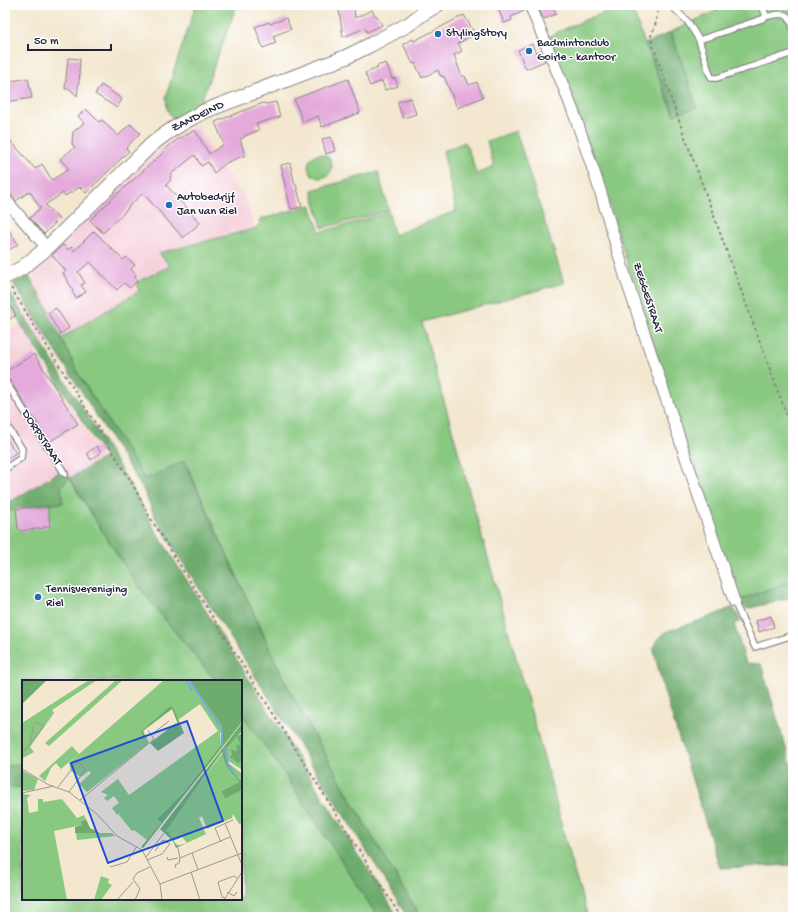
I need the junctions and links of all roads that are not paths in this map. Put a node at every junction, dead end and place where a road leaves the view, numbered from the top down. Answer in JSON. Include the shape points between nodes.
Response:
{"nodes":[{"id":1,"x":437,"y":5,"type":"edge"},
{"id":2,"x":530,"y":5,"type":"edge"},
{"id":3,"x":672,"y":5,"type":"edge"},
{"id":4,"x":762,"y":5,"type":"edge"},
{"id":5,"x":766,"y":16,"type":"junction"},
{"id":6,"x":793,"y":28,"type":"edge"},
{"id":7,"x":699,"y":40,"type":"junction"},
{"id":8,"x":793,"y":52,"type":"edge"},
{"id":9,"x":5,"y":199,"type":"edge"},
{"id":10,"x":47,"y":248,"type":"junction"},
{"id":11,"x":6,"y":280,"type":"edge"},
{"id":12,"x":5,"y":381,"type":"edge"},
{"id":13,"x":5,"y":423,"type":"edge"},
{"id":14,"x":5,"y":469,"type":"edge"},
{"id":15,"x":65,"y":474,"type":"dead end"},
{"id":16,"x":734,"y":601,"type":"joint"},
{"id":17,"x":792,"y":637,"type":"edge"}],
"edges":[{"from":1,"to":10,"type":"street","name":"ZANDEIND","via":[[409,24],[358,51],[205,111],[167,132]]},
{"from":2,"to":16,"type":"street","name":"ZEGGESTRAAT","via":[[562,83],[600,190],[626,278]]},
{"from":3,"to":7,"type":"lane","via":[[688,22]]},
{"from":4,"to":5,"type":"lane"},
{"from":5,"to":6,"type":"lane","via":[[786,15]]},
{"from":5,"to":7,"type":"lane"},
{"from":7,"to":8,"type":"lane","via":[[710,76],[714,78]]},
{"from":9,"to":10,"type":"street"},
{"from":10,"to":11,"type":"street"},
{"from":12,"to":15,"type":"lane","name":"DORPSTRAAT"},
{"from":13,"to":14,"type":"lane","via":[[22,449],[21,458]]},
{"from":16,"to":17,"type":"lane","via":[[755,648]]}]}
